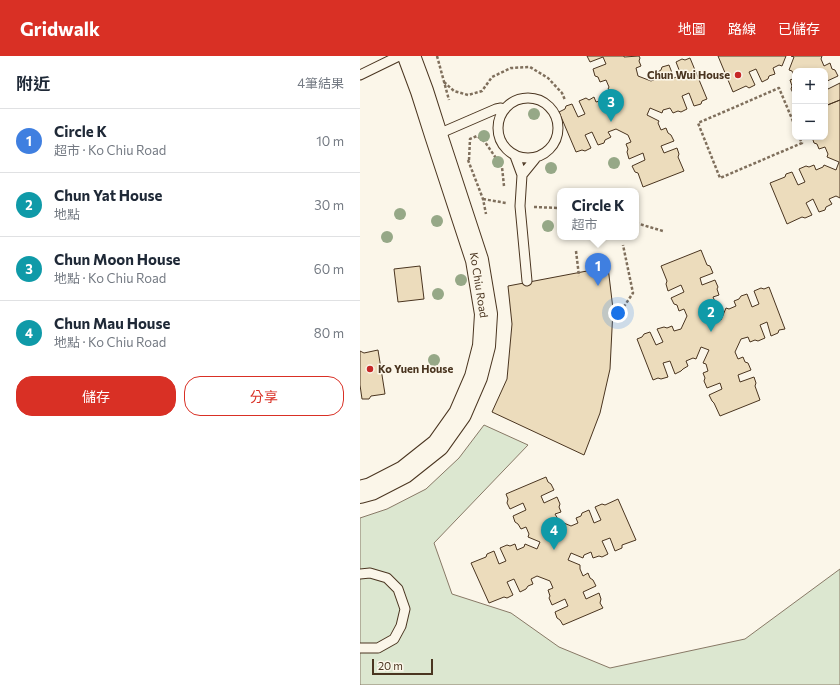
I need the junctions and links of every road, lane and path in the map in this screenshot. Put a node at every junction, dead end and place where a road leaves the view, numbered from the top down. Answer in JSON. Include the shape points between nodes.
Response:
{"nodes":[{"id":1,"x":399,"y":56,"type":"edge"},
{"id":2,"x":409,"y":56,"type":"edge"},
{"id":3,"x":360,"y":75,"type":"edge"},
{"id":4,"x":444,"y":82,"type":"dead end"},
{"id":5,"x":565,"y":100,"type":"dead end"},
{"id":6,"x":505,"y":109,"type":"junction"},
{"id":7,"x":792,"y":119,"type":"edge"},
{"id":8,"x":436,"y":135,"type":"junction"},
{"id":9,"x":800,"y":140,"type":"edge"},
{"id":10,"x":515,"y":156,"type":"junction"},
{"id":11,"x":534,"y":159,"type":"junction"},
{"id":12,"x":469,"y":160,"type":"dead end"},
{"id":13,"x":522,"y":176,"type":"junction"},
{"id":14,"x":504,"y":186,"type":"dead end"},
{"id":15,"x":639,"y":224,"type":"edge"},
{"id":16,"x":663,"y":231,"type":"dead end"},
{"id":17,"x":623,"y":245,"type":"dead end"},
{"id":18,"x":576,"y":251,"type":"dead end"},
{"id":19,"x":579,"y":276,"type":"dead end"},
{"id":20,"x":527,"y":281,"type":"dead end"},
{"id":21,"x":621,"y":311,"type":"dead end"},
{"id":22,"x":360,"y":492,"type":"edge"},
{"id":23,"x":360,"y":574,"type":"edge"},
{"id":24,"x":360,"y":648,"type":"edge"}],
"edges":[{"from":1,"to":3,"type":"lane"},
{"from":2,"to":8,"type":"main road","name":"Ko Chiu Road"},
{"from":4,"to":5,"type":"path","via":[[454,91],[468,95],[482,91],[492,76],[511,68],[530,67],[548,78]]},
{"from":6,"to":8,"type":"lane","via":[[496,109]]},
{"from":6,"to":10,"type":"lane","via":[[498,122],[498,132],[506,150]]},
{"from":6,"to":11,"type":"lane","via":[[517,100],[527,98],[537,99],[553,111],[558,120],[557,140],[548,152]]},
{"from":7,"to":9,"type":"path","via":[[779,88],[698,123],[720,178],[802,143]]},
{"from":8,"to":22,"type":"main road","name":"Ko Chiu Road","via":[[477,260],[486,314],[484,346],[476,377],[460,414],[438,445],[404,472]]},
{"from":10,"to":11,"type":"lane"},
{"from":10,"to":13,"type":"lane"},
{"from":11,"to":13,"type":"lane"},
{"from":12,"to":14,"type":"path","via":[[470,139],[477,136],[485,142],[502,167]]},
{"from":13,"to":20,"type":"lane","via":[[520,206]]},
{"from":15,"to":16,"type":"path"},
{"from":17,"to":21,"type":"path","via":[[633,293]]},
{"from":18,"to":19,"type":"path"},
{"from":23,"to":24,"type":"lane","via":[[370,573],[387,578],[398,589],[405,609],[401,626],[394,639],[378,648]]}]}
